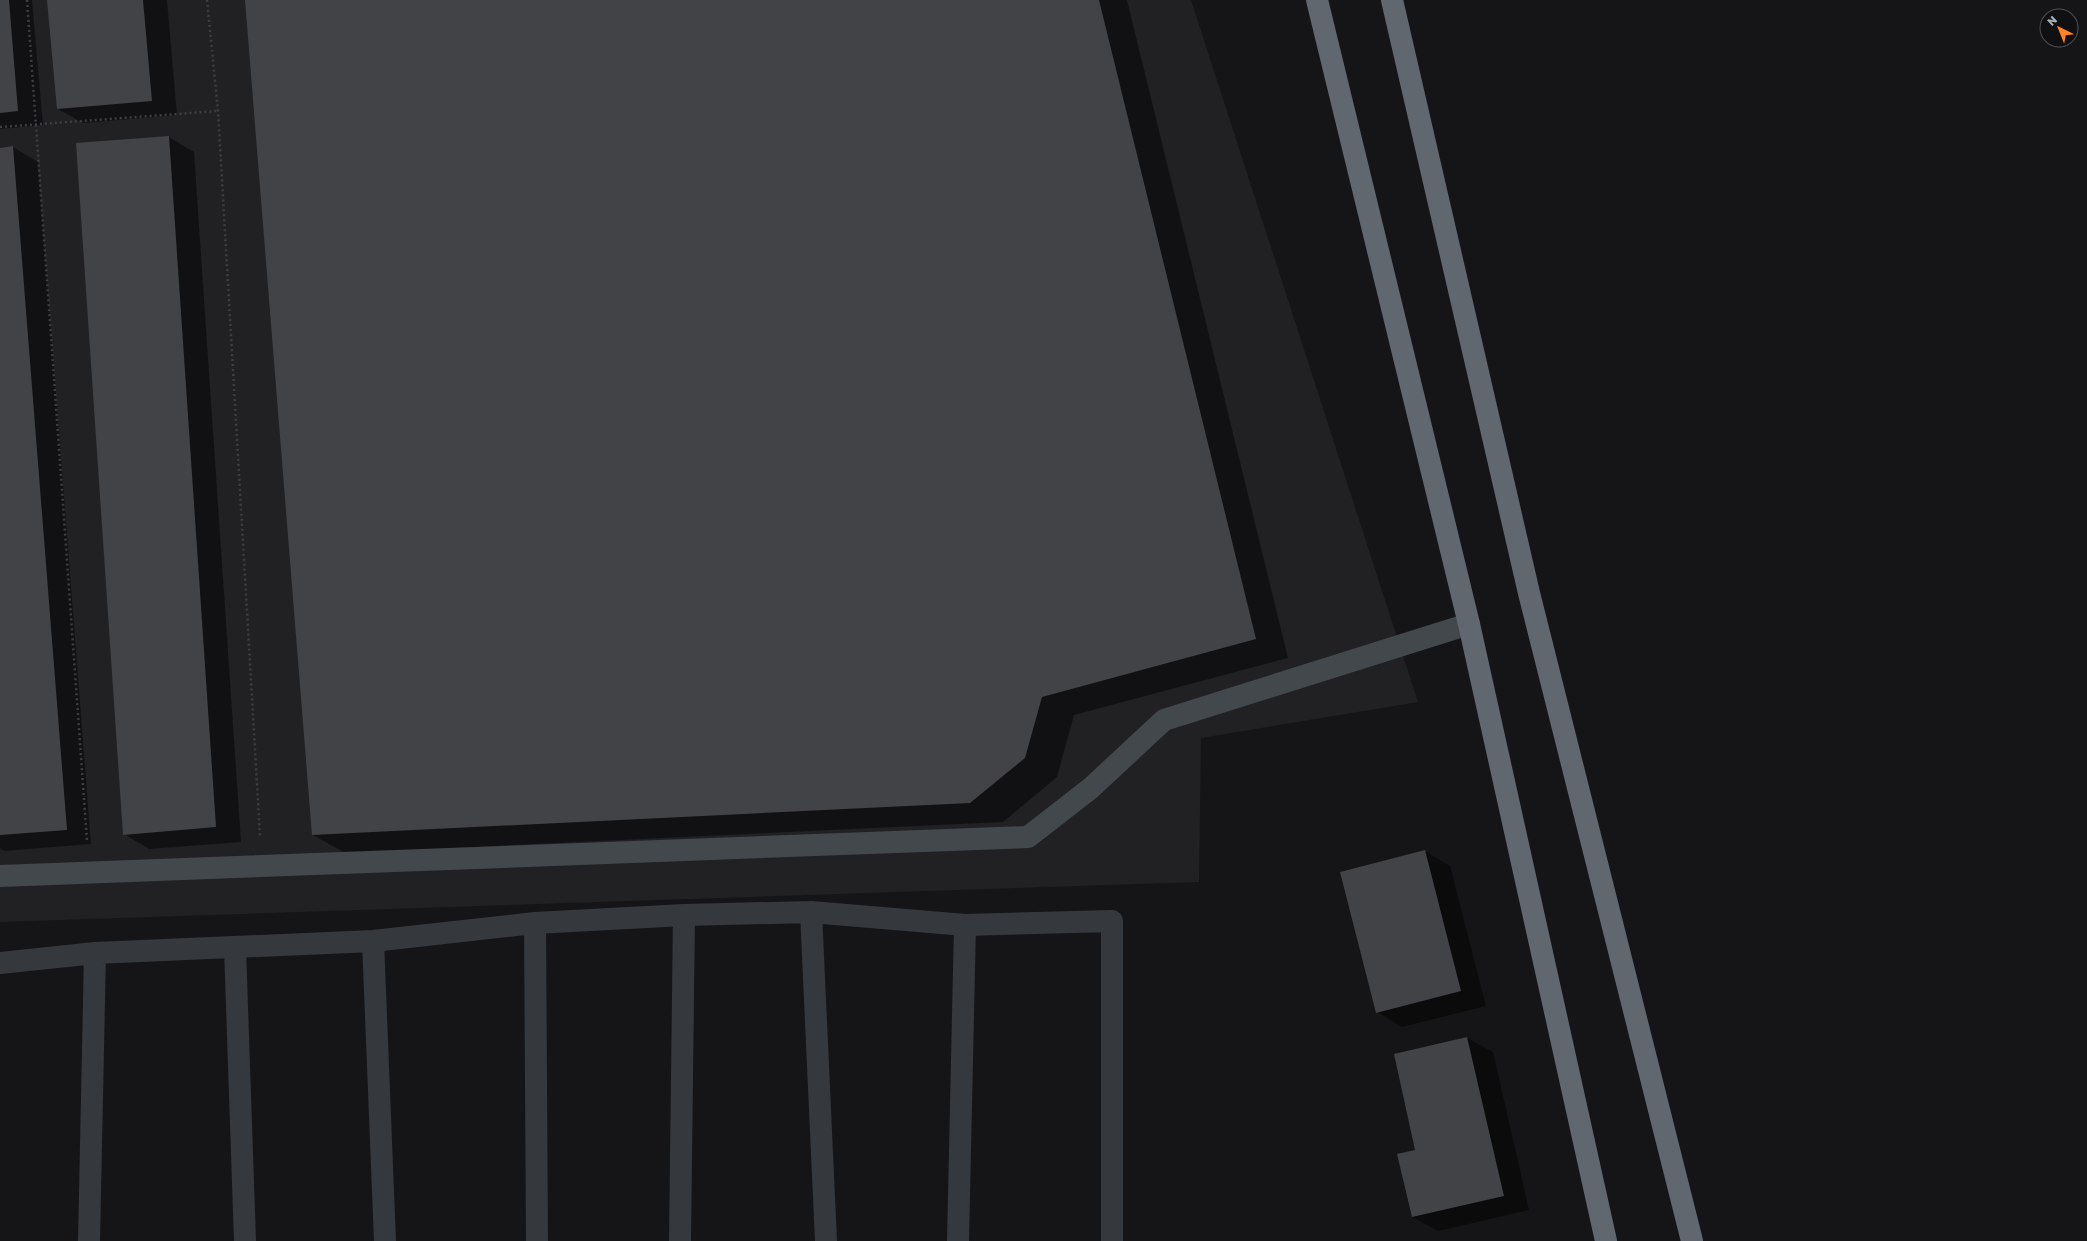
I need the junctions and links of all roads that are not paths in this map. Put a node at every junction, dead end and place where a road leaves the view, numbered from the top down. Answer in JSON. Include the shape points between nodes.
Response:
{"nodes":[{"id":1,"x":1317,"y":0,"type":"edge"},
{"id":2,"x":1392,"y":0,"type":"edge"},
{"id":3,"x":1469,"y":624,"type":"junction"},
{"id":4,"x":0,"y":876,"type":"edge"},
{"id":5,"x":811,"y":912,"type":"junction"},
{"id":6,"x":684,"y":915,"type":"junction"},
{"id":7,"x":536,"y":923,"type":"junction"},
{"id":8,"x":965,"y":925,"type":"junction"},
{"id":9,"x":373,"y":941,"type":"junction"},
{"id":10,"x":235,"y":948,"type":"junction"},
{"id":11,"x":95,"y":953,"type":"junction"},
{"id":12,"x":0,"y":963,"type":"edge"},
{"id":13,"x":89,"y":1241,"type":"edge"},
{"id":14,"x":245,"y":1241,"type":"edge"},
{"id":15,"x":385,"y":1241,"type":"edge"},
{"id":16,"x":537,"y":1241,"type":"edge"},
{"id":17,"x":680,"y":1241,"type":"edge"},
{"id":18,"x":826,"y":1241,"type":"edge"},
{"id":19,"x":958,"y":1241,"type":"edge"},
{"id":20,"x":1112,"y":1241,"type":"edge"},
{"id":21,"x":1606,"y":1241,"type":"edge"},
{"id":22,"x":1692,"y":1241,"type":"edge"}],
"edges":[{"from":1,"to":3,"type":"highway"},
{"from":2,"to":22,"type":"highway","via":[[1529,593]]},
{"from":3,"to":4,"type":"street","via":[[1164,720],[1091,788],[1028,837]]},
{"from":3,"to":21,"type":"highway"},
{"from":5,"to":6,"type":"street"},
{"from":5,"to":8,"type":"street"},
{"from":5,"to":18,"type":"street"},
{"from":6,"to":7,"type":"street"},
{"from":6,"to":17,"type":"street"},
{"from":7,"to":9,"type":"street"},
{"from":7,"to":16,"type":"street"},
{"from":8,"to":19,"type":"street"},
{"from":8,"to":20,"type":"street","via":[[1112,921]]},
{"from":9,"to":10,"type":"street"},
{"from":9,"to":15,"type":"street"},
{"from":10,"to":11,"type":"street"},
{"from":10,"to":14,"type":"street"},
{"from":11,"to":12,"type":"street"},
{"from":11,"to":13,"type":"street"}]}
